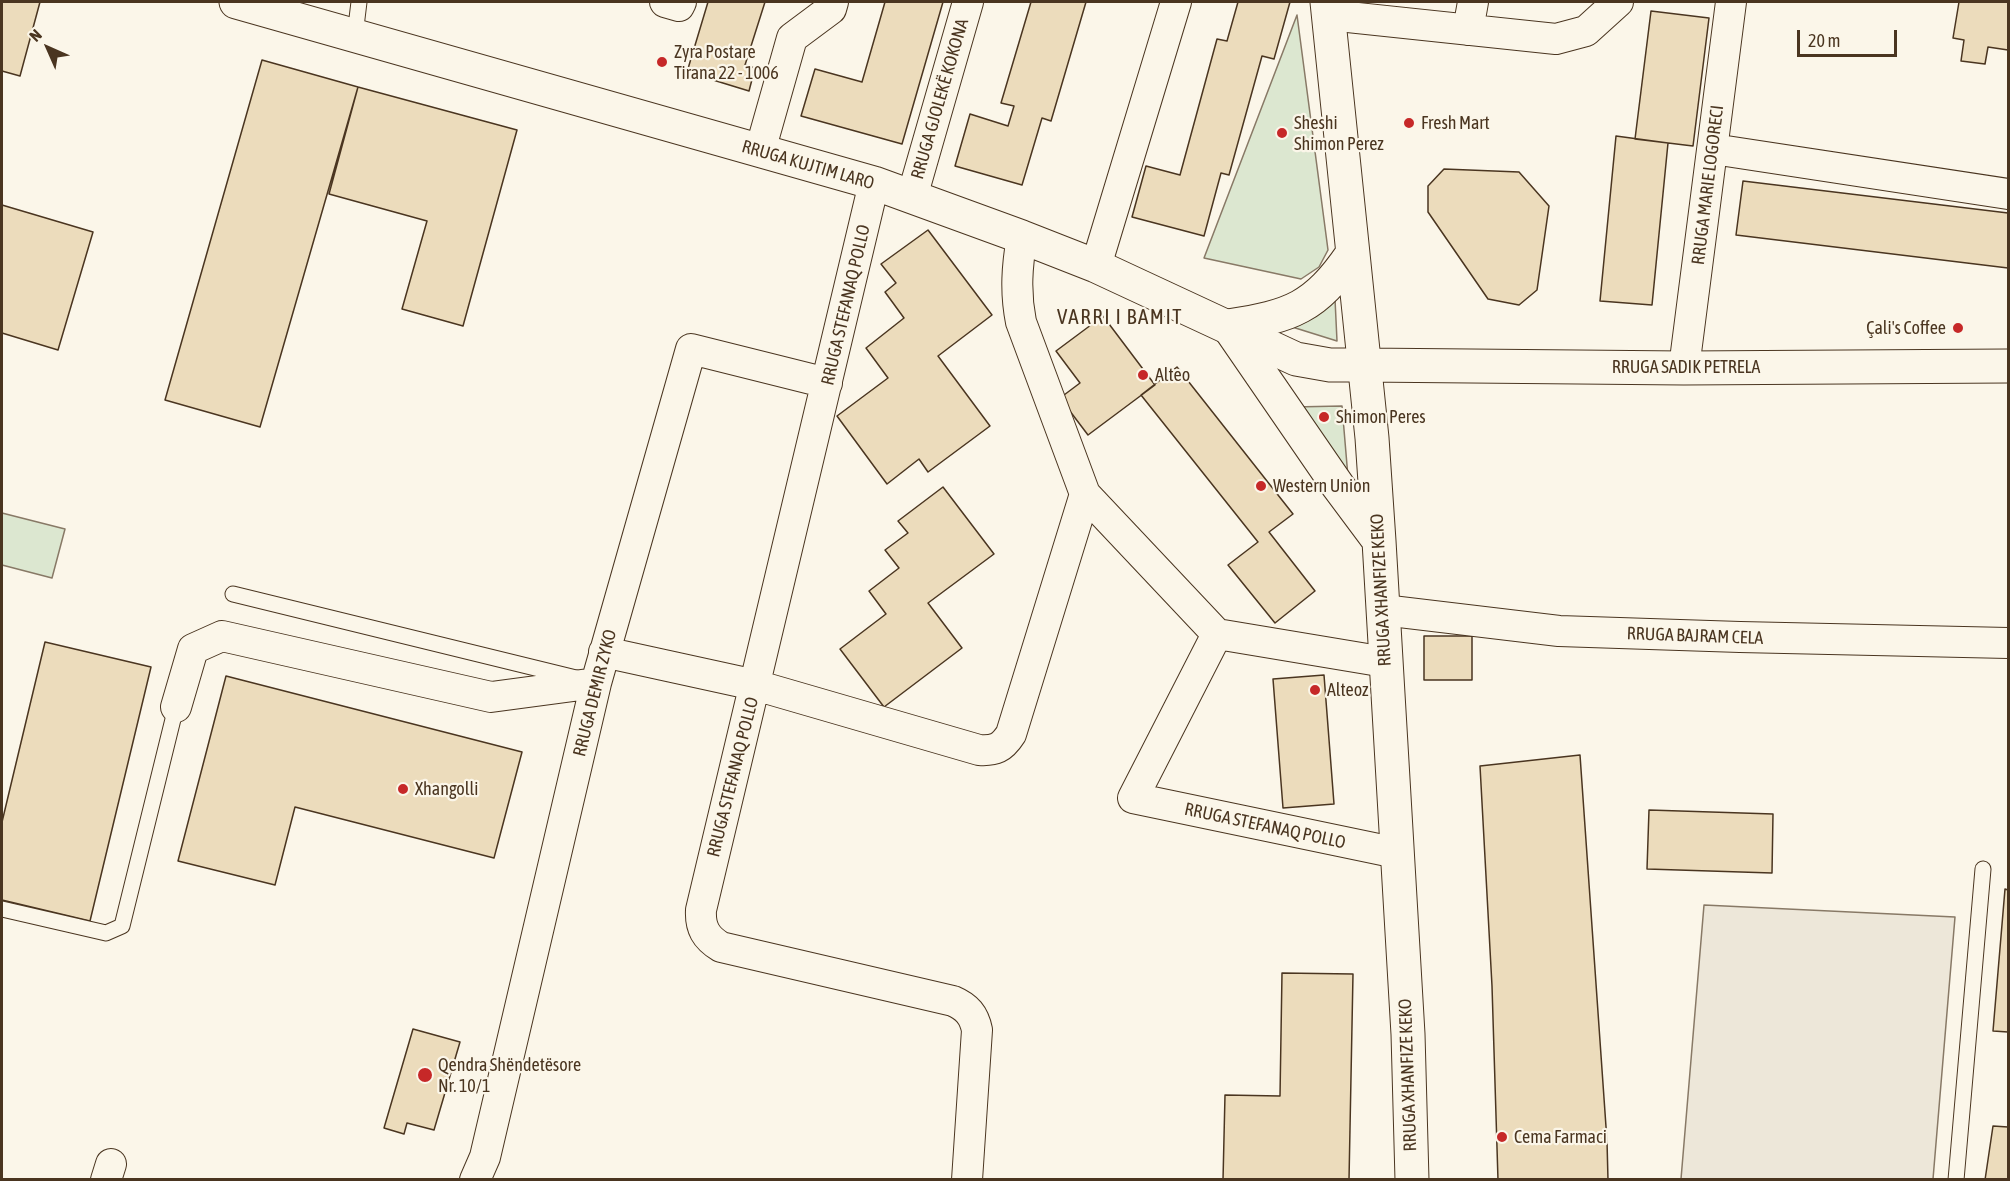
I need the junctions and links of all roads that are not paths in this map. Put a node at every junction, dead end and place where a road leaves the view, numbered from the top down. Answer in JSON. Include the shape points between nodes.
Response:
{"nodes":[{"id":1,"x":236,"y":2,"type":"edge"},
{"id":2,"x":359,"y":2,"type":"edge"},
{"id":3,"x":665,"y":2,"type":"edge"},
{"id":4,"x":681,"y":2,"type":"edge"},
{"id":5,"x":833,"y":2,"type":"edge"},
{"id":6,"x":968,"y":2,"type":"edge"},
{"id":7,"x":1176,"y":2,"type":"edge"},
{"id":8,"x":1618,"y":2,"type":"edge"},
{"id":9,"x":1731,"y":2,"type":"edge"},
{"id":10,"x":1328,"y":8,"type":"edge"},
{"id":11,"x":1471,"y":16,"type":"edge"},
{"id":12,"x":355,"y":35,"type":"junction"},
{"id":13,"x":1713,"y":149,"type":"junction"},
{"id":14,"x":760,"y":151,"type":"junction"},
{"id":15,"x":874,"y":183,"type":"junction"},
{"id":16,"x":2008,"y":194,"type":"edge"},
{"id":17,"x":912,"y":197,"type":"junction"},
{"id":18,"x":1022,"y":237,"type":"junction"},
{"id":19,"x":1352,"y":254,"type":"junction"},
{"id":20,"x":1096,"y":266,"type":"junction"},
{"id":21,"x":1228,"y":326,"type":"junction"},
{"id":22,"x":1364,"y":365,"type":"junction"},
{"id":23,"x":2008,"y":366,"type":"edge"},
{"id":24,"x":1684,"y":368,"type":"junction"},
{"id":25,"x":827,"y":383,"type":"junction"},
{"id":26,"x":1085,"y":494,"type":"junction"},
{"id":27,"x":1379,"y":541,"type":"junction"},
{"id":28,"x":233,"y":594,"type":"dead end"},
{"id":29,"x":1383,"y":610,"type":"junction"},
{"id":30,"x":1217,"y":634,"type":"junction"},
{"id":31,"x":2008,"y":643,"type":"edge"},
{"id":32,"x":604,"y":652,"type":"junction"},
{"id":33,"x":1385,"y":662,"type":"junction"},
{"id":34,"x":596,"y":683,"type":"junction"},
{"id":35,"x":755,"y":685,"type":"junction"},
{"id":36,"x":176,"y":707,"type":"joint"},
{"id":37,"x":1397,"y":853,"type":"junction"},
{"id":38,"x":1983,"y":868,"type":"dead end"},
{"id":39,"x":2,"y":909,"type":"edge"},
{"id":40,"x":482,"y":1179,"type":"edge"},
{"id":41,"x":966,"y":1179,"type":"edge"},
{"id":42,"x":1412,"y":1179,"type":"edge"},
{"id":43,"x":1956,"y":1179,"type":"edge"}],
"edges":[{"from":1,"to":12,"type":"main road","name":"RRUGA KUJTIM LARO"},
{"from":2,"to":12,"type":"lane"},
{"from":3,"to":4,"type":"street","via":[[680,6]]},
{"from":5,"to":14,"type":"street","via":[[831,9],[792,38]]},
{"from":6,"to":17,"type":"street","name":"RRUGA GJOLEKË KOKONA"},
{"from":7,"to":20,"type":"street"},
{"from":8,"to":11,"type":"street","via":[[1586,31],[1556,39]]},
{"from":9,"to":13,"type":"street","name":"RRUGA MARIE LOGORECI"},
{"from":10,"to":11,"type":"street"},
{"from":10,"to":19,"type":"main road","name":"RRUGA XHANFIZE KEKO"},
{"from":12,"to":14,"type":"main road","name":"RRUGA KUJTIM LARO"},
{"from":13,"to":16,"type":"street"},
{"from":13,"to":24,"type":"street","name":"RRUGA MARIE LOGORECI"},
{"from":14,"to":15,"type":"main road","name":"RRUGA KUJTIM LARO"},
{"from":15,"to":17,"type":"main road","name":"RRUGA KUJTIM LARO"},
{"from":15,"to":25,"type":"street","name":"RRUGA STEFANAQ POLLO"},
{"from":17,"to":18,"type":"main road","name":"RRUGA KUJTIM LARO"},
{"from":18,"to":20,"type":"main road","name":"RRUGA KUJTIM LARO"},
{"from":18,"to":26,"type":"street","via":[[1016,285],[1021,322]]},
{"from":19,"to":21,"type":"main road","via":[[1335,279],[1303,305],[1284,315]]},
{"from":19,"to":22,"type":"main road","name":"RRUGA XHANFIZE KEKO"},
{"from":20,"to":21,"type":"main road","name":"RRUGA KUJTIM LARO"},
{"from":21,"to":22,"type":"main road","name":"RRUGA KUJTIM LARO","via":[[1296,359]]},
{"from":21,"to":27,"type":"main road"},
{"from":22,"to":24,"type":"main road","name":"RRUGA SADIK PETRELA"},
{"from":22,"to":27,"type":"main road","name":"RRUGA XHANFIZE KEKO"},
{"from":23,"to":24,"type":"main road","name":"RRUGA SADIK PETRELA"},
{"from":25,"to":32,"type":"street","name":"RRUGA DEMIR ZYKO","via":[[691,349]]},
{"from":25,"to":35,"type":"street","name":"RRUGA STEFANAQ POLLO"},
{"from":26,"to":30,"type":"street"},
{"from":26,"to":35,"type":"street","via":[[1011,734],[996,750],[979,750]]},
{"from":27,"to":29,"type":"main road","name":"RRUGA XHANFIZE KEKO"},
{"from":28,"to":34,"type":"lane"},
{"from":29,"to":31,"type":"street","name":"RRUGA BAJRAM CELA","via":[[1559,631]]},
{"from":29,"to":33,"type":"main road","name":"RRUGA XHANFIZE KEKO"},
{"from":30,"to":33,"type":"street"},
{"from":30,"to":37,"type":"street","name":"RRUGA STEFANAQ POLLO","via":[[1133,798]]},
{"from":32,"to":34,"type":"street","name":"RRUGA DEMIR ZYKO"},
{"from":32,"to":35,"type":"street"},
{"from":33,"to":37,"type":"main road","name":"RRUGA XHANFIZE KEKO"},
{"from":34,"to":36,"type":"street","via":[[491,698],[222,636],[193,649]]},
{"from":34,"to":40,"type":"street","name":"RRUGA DEMIR ZYKO"},
{"from":35,"to":41,"type":"street","name":"RRUGA STEFANAQ POLLO","via":[[701,910],[704,932],[721,947],[962,1005],[975,1019],[977,1030]]},
{"from":36,"to":39,"type":"lane","via":[[122,926],[106,933]]},
{"from":37,"to":42,"type":"main road","name":"RRUGA XHANFIZE KEKO"},
{"from":38,"to":43,"type":"lane"}]}
